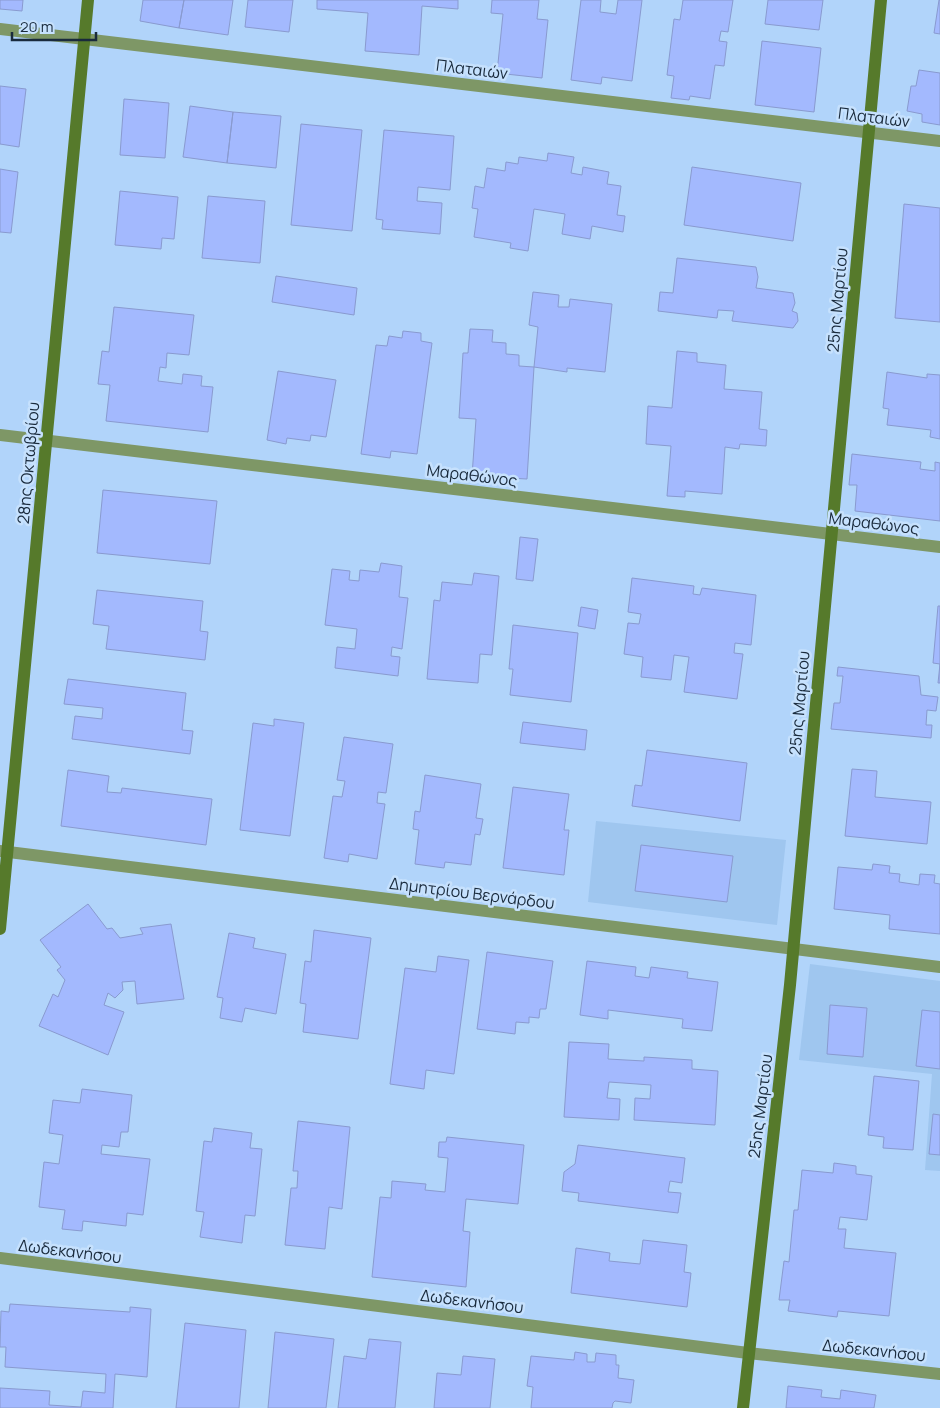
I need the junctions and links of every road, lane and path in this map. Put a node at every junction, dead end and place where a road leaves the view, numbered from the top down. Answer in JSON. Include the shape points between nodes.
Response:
{"nodes":[{"id":1,"x":88,"y":0,"type":"edge"},
{"id":2,"x":881,"y":0,"type":"edge"},
{"id":3,"x":0,"y":29,"type":"edge"},
{"id":4,"x":84,"y":39,"type":"junction"},
{"id":5,"x":869,"y":133,"type":"junction"},
{"id":6,"x":940,"y":141,"type":"edge"},
{"id":7,"x":0,"y":435,"type":"edge"},
{"id":8,"x":46,"y":440,"type":"junction"},
{"id":9,"x":831,"y":534,"type":"junction"},
{"id":10,"x":940,"y":547,"type":"edge"},
{"id":11,"x":4,"y":851,"type":"edge"},
{"id":12,"x":0,"y":929,"type":"edge"},
{"id":13,"x":794,"y":949,"type":"junction"},
{"id":14,"x":940,"y":967,"type":"edge"},
{"id":15,"x":0,"y":1258,"type":"edge"},
{"id":16,"x":748,"y":1353,"type":"junction"},
{"id":17,"x":940,"y":1374,"type":"edge"},
{"id":18,"x":743,"y":1408,"type":"edge"}],
"edges":[{"from":1,"to":4,"type":"street","name":"28ης Οκτωβρίου"},
{"from":2,"to":5,"type":"street","name":"25ης Μαρτίου"},
{"from":3,"to":4,"type":"street","name":"Πλαταιών"},
{"from":4,"to":5,"type":"street","name":"Πλαταιών"},
{"from":4,"to":8,"type":"street","name":"28ης Οκτωβρίου"},
{"from":5,"to":6,"type":"street","name":"Πλαταιών"},
{"from":5,"to":9,"type":"street","name":"25ης Μαρτίου"},
{"from":7,"to":8,"type":"street","name":"Μαραθώνος"},
{"from":8,"to":9,"type":"street","name":"Μαραθώνος"},
{"from":8,"to":11,"type":"street","name":"28ης Οκτωβρίου"},
{"from":9,"to":10,"type":"street","name":"Μαραθώνος"},
{"from":9,"to":13,"type":"street","name":"25ης Μαρτίου"},
{"from":11,"to":12,"type":"street","name":"28ης Οκτωβρίου"},
{"from":11,"to":13,"type":"street","name":"Δημητρίου Βερνάρδου"},
{"from":13,"to":14,"type":"street","name":"Δημητρίου Βερνάρδου"},
{"from":13,"to":16,"type":"street","name":"25ης Μαρτίου"},
{"from":15,"to":16,"type":"street","name":"Δωδεκανήσου"},
{"from":16,"to":17,"type":"street","name":"Δωδεκανήσου"},
{"from":16,"to":18,"type":"street","name":"25ης Μαρτίου"}]}
